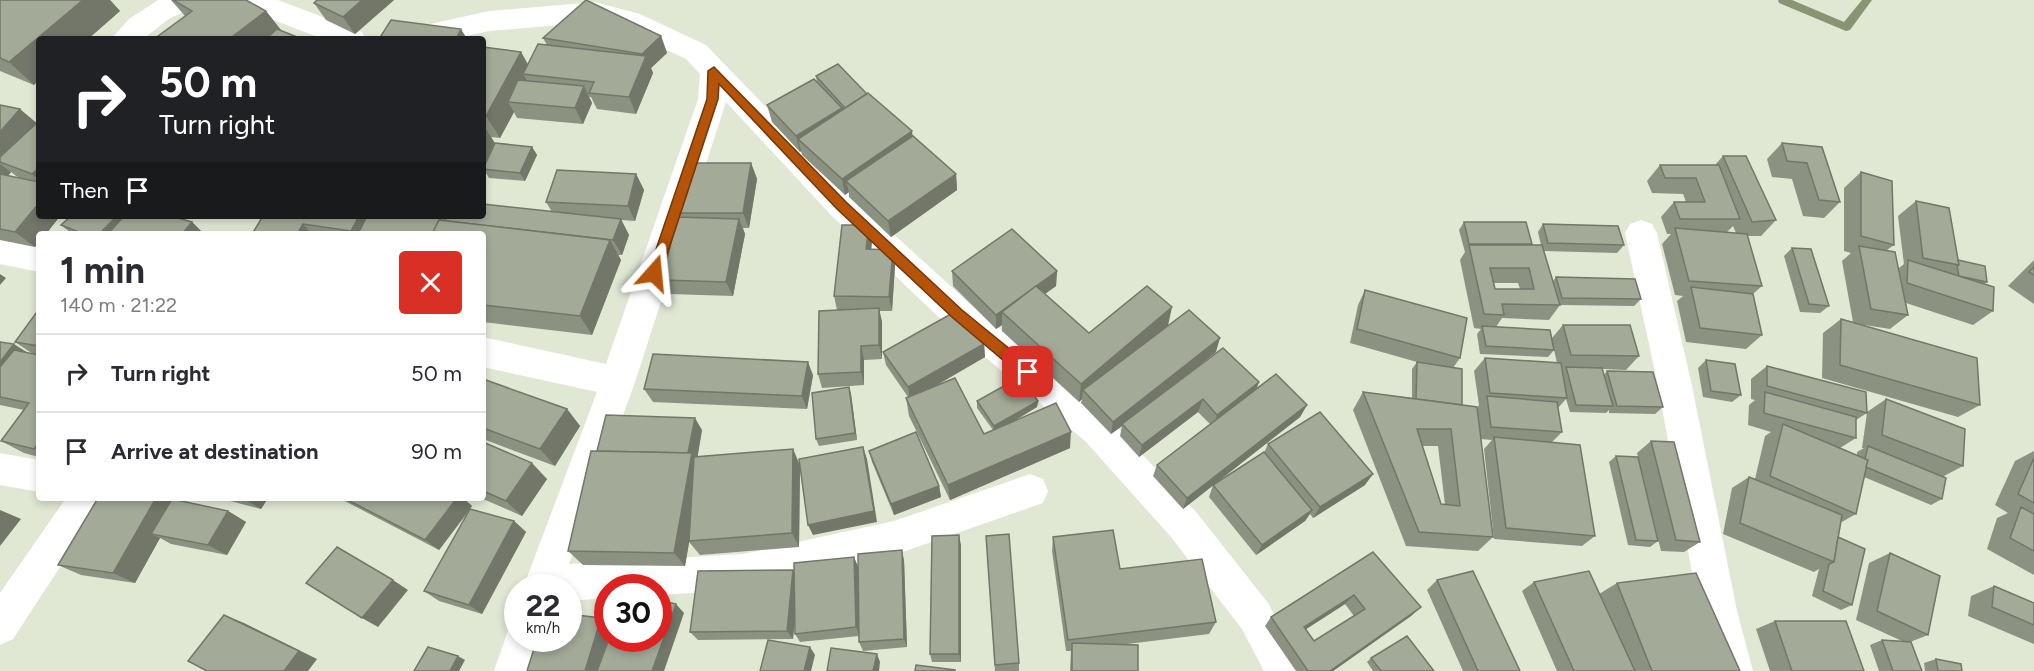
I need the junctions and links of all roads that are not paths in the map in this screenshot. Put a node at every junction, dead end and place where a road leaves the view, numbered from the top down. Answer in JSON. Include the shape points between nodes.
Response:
{"nodes":[{"id":1,"x":186,"y":0,"type":"edge"},
{"id":2,"x":250,"y":0,"type":"edge"},
{"id":3,"x":128,"y":36,"type":"edge"},
{"id":4,"x":344,"y":36,"type":"edge"},
{"id":5,"x":422,"y":36,"type":"edge"},
{"id":6,"x":714,"y":71,"type":"junction"},
{"id":7,"x":1641,"y":233,"type":"dead end"},
{"id":8,"x":0,"y":251,"type":"edge"},
{"id":9,"x":36,"y":258,"type":"edge"},
{"id":10,"x":486,"y":353,"type":"edge"},
{"id":11,"x":618,"y":382,"type":"junction"},
{"id":12,"x":0,"y":469,"type":"edge"},
{"id":13,"x":36,"y":475,"type":"edge"},
{"id":14,"x":1030,"y":491,"type":"dead end"},
{"id":15,"x":85,"y":501,"type":"edge"},
{"id":16,"x":546,"y":574,"type":"edge"},
{"id":17,"x":582,"y":583,"type":"edge"},
{"id":18,"x":0,"y":626,"type":"edge"},
{"id":19,"x":520,"y":652,"type":"edge"},
{"id":20,"x":513,"y":671,"type":"edge"},
{"id":21,"x":1285,"y":671,"type":"edge"},
{"id":22,"x":1734,"y":671,"type":"edge"}],
"edges":[{"from":1,"to":3,"type":"street","via":[[146,19]]},
{"from":2,"to":4,"type":"street"},
{"from":5,"to":6,"type":"street","via":[[489,21],[595,12],[630,21],[696,52]]},
{"from":6,"to":11,"type":"street","via":[[712,99]]},
{"from":6,"to":21,"type":"street","via":[[841,205],[957,314],[1098,431],[1184,525],[1255,616]]},
{"from":7,"to":22,"type":"street","via":[[1718,611]]},
{"from":8,"to":9,"type":"street"},
{"from":10,"to":11,"type":"street"},
{"from":11,"to":16,"type":"street"},
{"from":12,"to":13,"type":"street"},
{"from":14,"to":17,"type":"street","via":[[894,538],[743,572]]},
{"from":15,"to":18,"type":"street"},
{"from":19,"to":20,"type":"street"}]}
